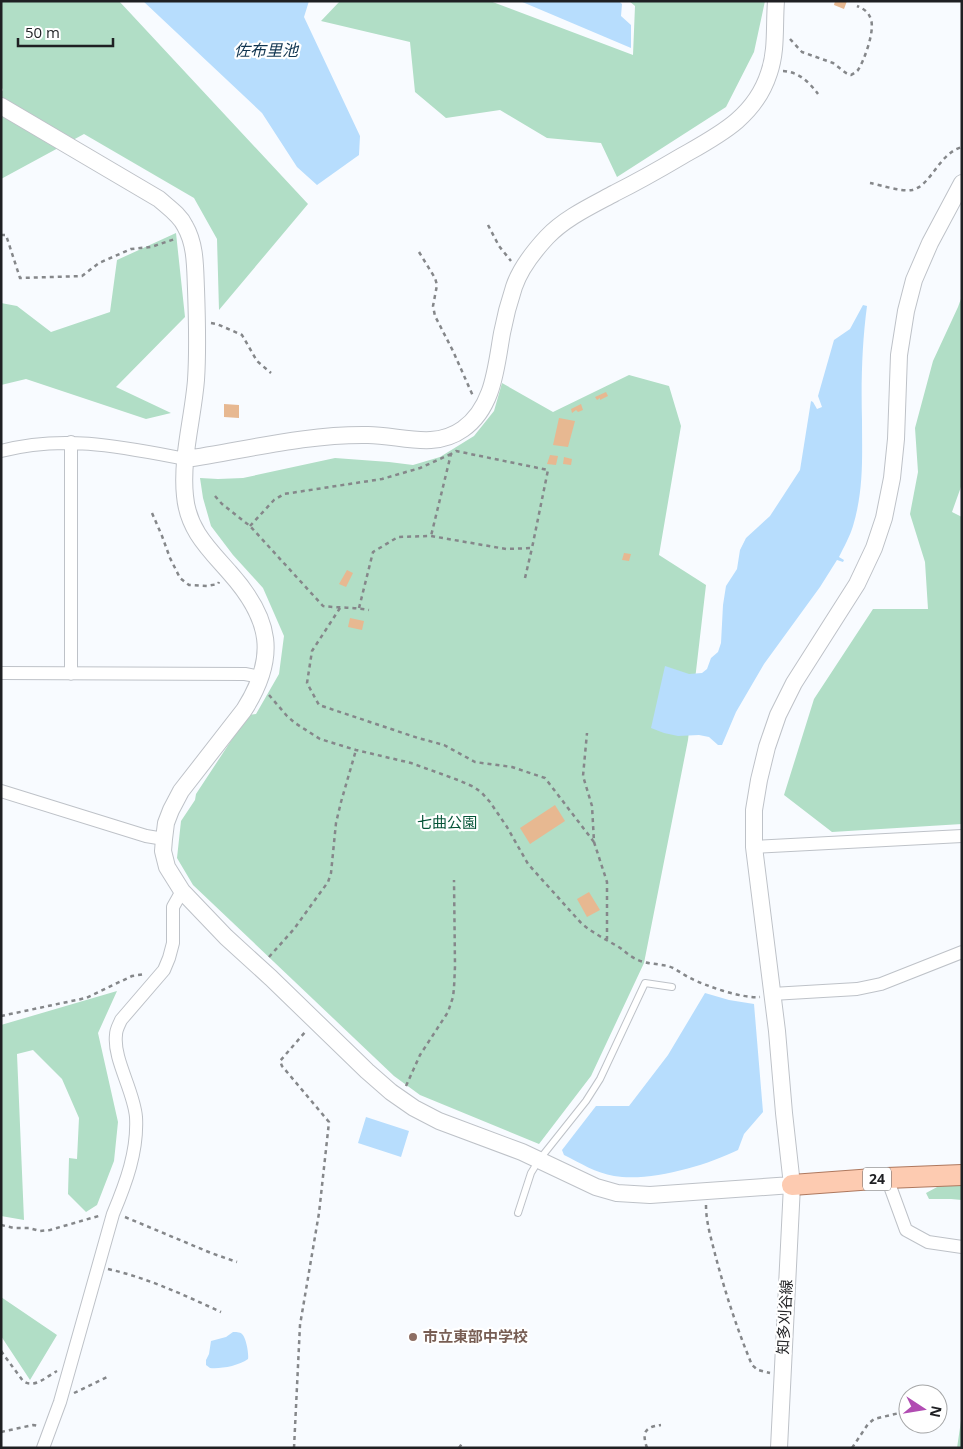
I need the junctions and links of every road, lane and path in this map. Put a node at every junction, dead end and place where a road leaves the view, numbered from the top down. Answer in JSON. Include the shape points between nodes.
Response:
{"nodes":[{"id":1,"x":776,"y":1,"type":"edge"},
{"id":2,"x":857,"y":6,"type":"dead end"},
{"id":3,"x":775,"y":33,"type":"junction"},
{"id":4,"x":770,"y":69,"type":"junction"},
{"id":5,"x":818,"y":94,"type":"dead end"},
{"id":6,"x":1,"y":106,"type":"edge"},
{"id":7,"x":962,"y":147,"type":"edge"},
{"id":8,"x":870,"y":183,"type":"dead end"},
{"id":9,"x":962,"y":183,"type":"edge"},
{"id":10,"x":488,"y":224,"type":"dead end"},
{"id":11,"x":189,"y":234,"type":"junction"},
{"id":12,"x":1,"y":235,"type":"edge"},
{"id":13,"x":419,"y":252,"type":"dead end"},
{"id":14,"x":523,"y":270,"type":"junction"},
{"id":15,"x":196,"y":323,"type":"junction"},
{"id":16,"x":271,"y":372,"type":"dead end"},
{"id":17,"x":483,"y":406,"type":"junction"},
{"id":18,"x":71,"y":442,"type":"junction"},
{"id":19,"x":1,"y":451,"type":"edge"},
{"id":20,"x":451,"y":454,"type":"junction"},
{"id":21,"x":186,"y":459,"type":"junction"},
{"id":22,"x":215,"y":496,"type":"dead end"},
{"id":23,"x":152,"y":513,"type":"dead end"},
{"id":24,"x":250,"y":526,"type":"junction"},
{"id":25,"x":431,"y":536,"type":"junction"},
{"id":26,"x":532,"y":548,"type":"junction"},
{"id":27,"x":230,"y":572,"type":"junction"},
{"id":28,"x":525,"y":578,"type":"dead end"},
{"id":29,"x":340,"y":608,"type":"junction"},
{"id":30,"x":359,"y":608,"type":"junction"},
{"id":31,"x":369,"y":610,"type":"dead end"},
{"id":32,"x":1,"y":674,"type":"edge"},
{"id":33,"x":71,"y":674,"type":"junction"},
{"id":34,"x":259,"y":682,"type":"junction"},
{"id":35,"x":586,"y":733,"type":"dead end"},
{"id":36,"x":356,"y":750,"type":"junction"},
{"id":37,"x":1,"y":791,"type":"edge"},
{"id":38,"x":962,"y":836,"type":"edge"},
{"id":39,"x":164,"y":839,"type":"junction"},
{"id":40,"x":594,"y":842,"type":"junction"},
{"id":41,"x":754,"y":847,"type":"junction"},
{"id":42,"x":454,"y":880,"type":"dead end"},
{"id":43,"x":182,"y":891,"type":"junction"},
{"id":44,"x":607,"y":939,"type":"junction"},
{"id":45,"x":962,"y":952,"type":"edge"},
{"id":46,"x":259,"y":967,"type":"junction"},
{"id":47,"x":154,"y":982,"type":"junction"},
{"id":48,"x":672,"y":987,"type":"dead end"},
{"id":49,"x":772,"y":994,"type":"junction"},
{"id":50,"x":1,"y":1016,"type":"edge"},
{"id":51,"x":315,"y":1020,"type":"junction"},
{"id":52,"x":398,"y":1098,"type":"junction"},
{"id":53,"x":539,"y":1160,"type":"junction"},
{"id":54,"x":962,"y":1175,"type":"edge"},
{"id":55,"x":887,"y":1178,"type":"junction"},
{"id":56,"x":792,"y":1185,"type":"junction"},
{"id":57,"x":705,"y":1191,"type":"junction"},
{"id":58,"x":114,"y":1212,"type":"junction"},
{"id":59,"x":518,"y":1213,"type":"dead end"},
{"id":60,"x":1,"y":1225,"type":"edge"},
{"id":61,"x":962,"y":1247,"type":"edge"},
{"id":62,"x":237,"y":1262,"type":"dead end"},
{"id":63,"x":98,"y":1268,"type":"junction"},
{"id":64,"x":221,"y":1312,"type":"dead end"},
{"id":65,"x":1,"y":1351,"type":"edge"},
{"id":66,"x":68,"y":1372,"type":"junction"},
{"id":67,"x":782,"y":1374,"type":"junction"},
{"id":68,"x":109,"y":1376,"type":"dead end"},
{"id":69,"x":61,"y":1396,"type":"junction"},
{"id":70,"x":898,"y":1413,"type":"edge"},
{"id":71,"x":660,"y":1425,"type":"dead end"},
{"id":72,"x":50,"y":1430,"type":"junction"},
{"id":73,"x":1,"y":1432,"type":"edge"},
{"id":74,"x":463,"y":1442,"type":"dead end"},
{"id":75,"x":43,"y":1448,"type":"edge"},
{"id":76,"x":294,"y":1448,"type":"edge"},
{"id":77,"x":459,"y":1448,"type":"edge"},
{"id":78,"x":647,"y":1448,"type":"edge"},
{"id":79,"x":778,"y":1448,"type":"edge"},
{"id":80,"x":852,"y":1448,"type":"edge"}],
"edges":[{"from":1,"to":3,"type":"street"},
{"from":2,"to":3,"type":"path","via":[[869,14],[872,30],[857,72],[851,75],[833,63],[802,52],[786,35]]},
{"from":3,"to":4,"type":"street"},
{"from":4,"to":5,"type":"path","via":[[802,76]]},
{"from":4,"to":14,"type":"street","via":[[756,100],[735,124],[567,220],[549,234]]},
{"from":6,"to":11,"type":"street","via":[[159,199],[174,212]]},
{"from":7,"to":8,"type":"path","via":[[946,157],[914,190]]},
{"from":9,"to":41,"type":"street","name":"知多刈谷線","via":[[923,258],[906,311],[899,355],[892,478],[884,518],[874,548],[856,584],[794,683],[778,715],[759,780],[754,810]]},
{"from":10,"to":14,"type":"path","via":[[506,256]]},
{"from":11,"to":12,"type":"path","via":[[151,247],[131,249],[99,263],[82,276],[20,278],[6,235]]},
{"from":11,"to":15,"type":"street","via":[[195,265]]},
{"from":13,"to":17,"type":"path","via":[[437,285],[433,306],[435,316],[475,398]]},
{"from":14,"to":17,"type":"street","via":[[509,303],[494,379]]},
{"from":15,"to":16,"type":"path","via":[[217,324],[242,335],[257,361]]},
{"from":15,"to":21,"type":"street","via":[[196,379]]},
{"from":17,"to":21,"type":"street","via":[[464,429],[432,440],[342,435]]},
{"from":18,"to":19,"type":"street"},
{"from":18,"to":21,"type":"street"},
{"from":18,"to":33,"type":"street"},
{"from":20,"to":24,"type":"path","via":[[420,468],[382,478],[284,494]]},
{"from":20,"to":25,"type":"path"},
{"from":20,"to":26,"type":"path","via":[[456,451],[548,470]]},
{"from":21,"to":27,"type":"street","via":[[184,483],[188,514],[208,549]]},
{"from":22,"to":24,"type":"path"},
{"from":23,"to":27,"type":"path","via":[[170,558],[184,582],[190,585],[218,584]]},
{"from":24,"to":29,"type":"path","via":[[322,606]]},
{"from":25,"to":26,"type":"path","via":[[506,549]]},
{"from":25,"to":30,"type":"path","via":[[398,537],[373,552]]},
{"from":26,"to":28,"type":"path"},
{"from":27,"to":34,"type":"street","via":[[257,609],[263,625],[266,654]]},
{"from":29,"to":30,"type":"path"},
{"from":29,"to":40,"type":"path","via":[[312,651],[307,683],[319,705],[444,745],[475,762],[512,767],[545,778]]},
{"from":30,"to":31,"type":"path"},
{"from":32,"to":33,"type":"street"},
{"from":33,"to":34,"type":"street","via":[[245,674]]},
{"from":34,"to":36,"type":"path","via":[[291,719],[312,734],[332,744]]},
{"from":34,"to":39,"type":"street","via":[[244,710],[181,791],[166,823]]},
{"from":35,"to":40,"type":"path","via":[[583,776],[592,806]]},
{"from":36,"to":44,"type":"path","via":[[411,763],[458,780],[482,793],[503,820],[528,864],[582,924],[592,933]]},
{"from":36,"to":46,"type":"path","via":[[336,823],[328,882],[294,929]]},
{"from":37,"to":39,"type":"street"},
{"from":38,"to":41,"type":"street"},
{"from":39,"to":43,"type":"street","via":[[167,867]]},
{"from":40,"to":44,"type":"path","via":[[607,882]]},
{"from":41,"to":49,"type":"street","name":"知多刈谷線"},
{"from":42,"to":52,"type":"path","via":[[453,997],[448,1012],[428,1041]]},
{"from":43,"to":46,"type":"street"},
{"from":43,"to":47,"type":"street","via":[[173,907],[170,958]]},
{"from":44,"to":49,"type":"path","via":[[637,960],[672,967],[691,979],[728,992],[752,997]]},
{"from":45,"to":49,"type":"street","via":[[880,984],[857,989]]},
{"from":46,"to":51,"type":"street"},
{"from":47,"to":50,"type":"path","via":[[144,974],[132,976],[86,998]]},
{"from":47,"to":58,"type":"street","via":[[121,1020],[116,1035],[118,1056],[134,1104],[136,1130],[130,1168]]},
{"from":48,"to":53,"type":"lane","via":[[645,983],[600,1079]]},
{"from":49,"to":56,"type":"street","name":"知多刈谷線"},
{"from":51,"to":52,"type":"street"},
{"from":51,"to":76,"type":"path","via":[[280,1061],[329,1122],[319,1213],[300,1326]]},
{"from":52,"to":53,"type":"street","via":[[439,1121]]},
{"from":53,"to":57,"type":"street","via":[[596,1187],[617,1193],[650,1195]]},
{"from":53,"to":59,"type":"lane","via":[[531,1173]]},
{"from":54,"to":55,"type":"main road","number":"24"},
{"from":55,"to":56,"type":"main road","number":"24"},
{"from":55,"to":61,"type":"street","via":[[906,1230],[928,1242]]},
{"from":56,"to":57,"type":"street"},
{"from":56,"to":67,"type":"street","name":"知多刈谷線"},
{"from":57,"to":67,"type":"path","via":[[706,1219],[726,1294],[752,1365],[758,1370]]},
{"from":58,"to":60,"type":"path","via":[[50,1230]]},
{"from":58,"to":62,"type":"path"},
{"from":58,"to":63,"type":"street"},
{"from":63,"to":64,"type":"path","via":[[142,1278]]},
{"from":63,"to":66,"type":"street"},
{"from":65,"to":66,"type":"path","via":[[27,1384],[33,1385],[57,1371]]},
{"from":66,"to":69,"type":"street"},
{"from":67,"to":79,"type":"street","name":"知多刈谷線"},
{"from":68,"to":69,"type":"path","via":[[81,1391]]},
{"from":69,"to":72,"type":"street"},
{"from":70,"to":80,"type":"path","via":[[874,1419]]},
{"from":71,"to":78,"type":"path","via":[[648,1428],[644,1433]]},
{"from":72,"to":73,"type":"path","via":[[34,1425]]},
{"from":72,"to":75,"type":"street"},
{"from":74,"to":77,"type":"path"}]}
